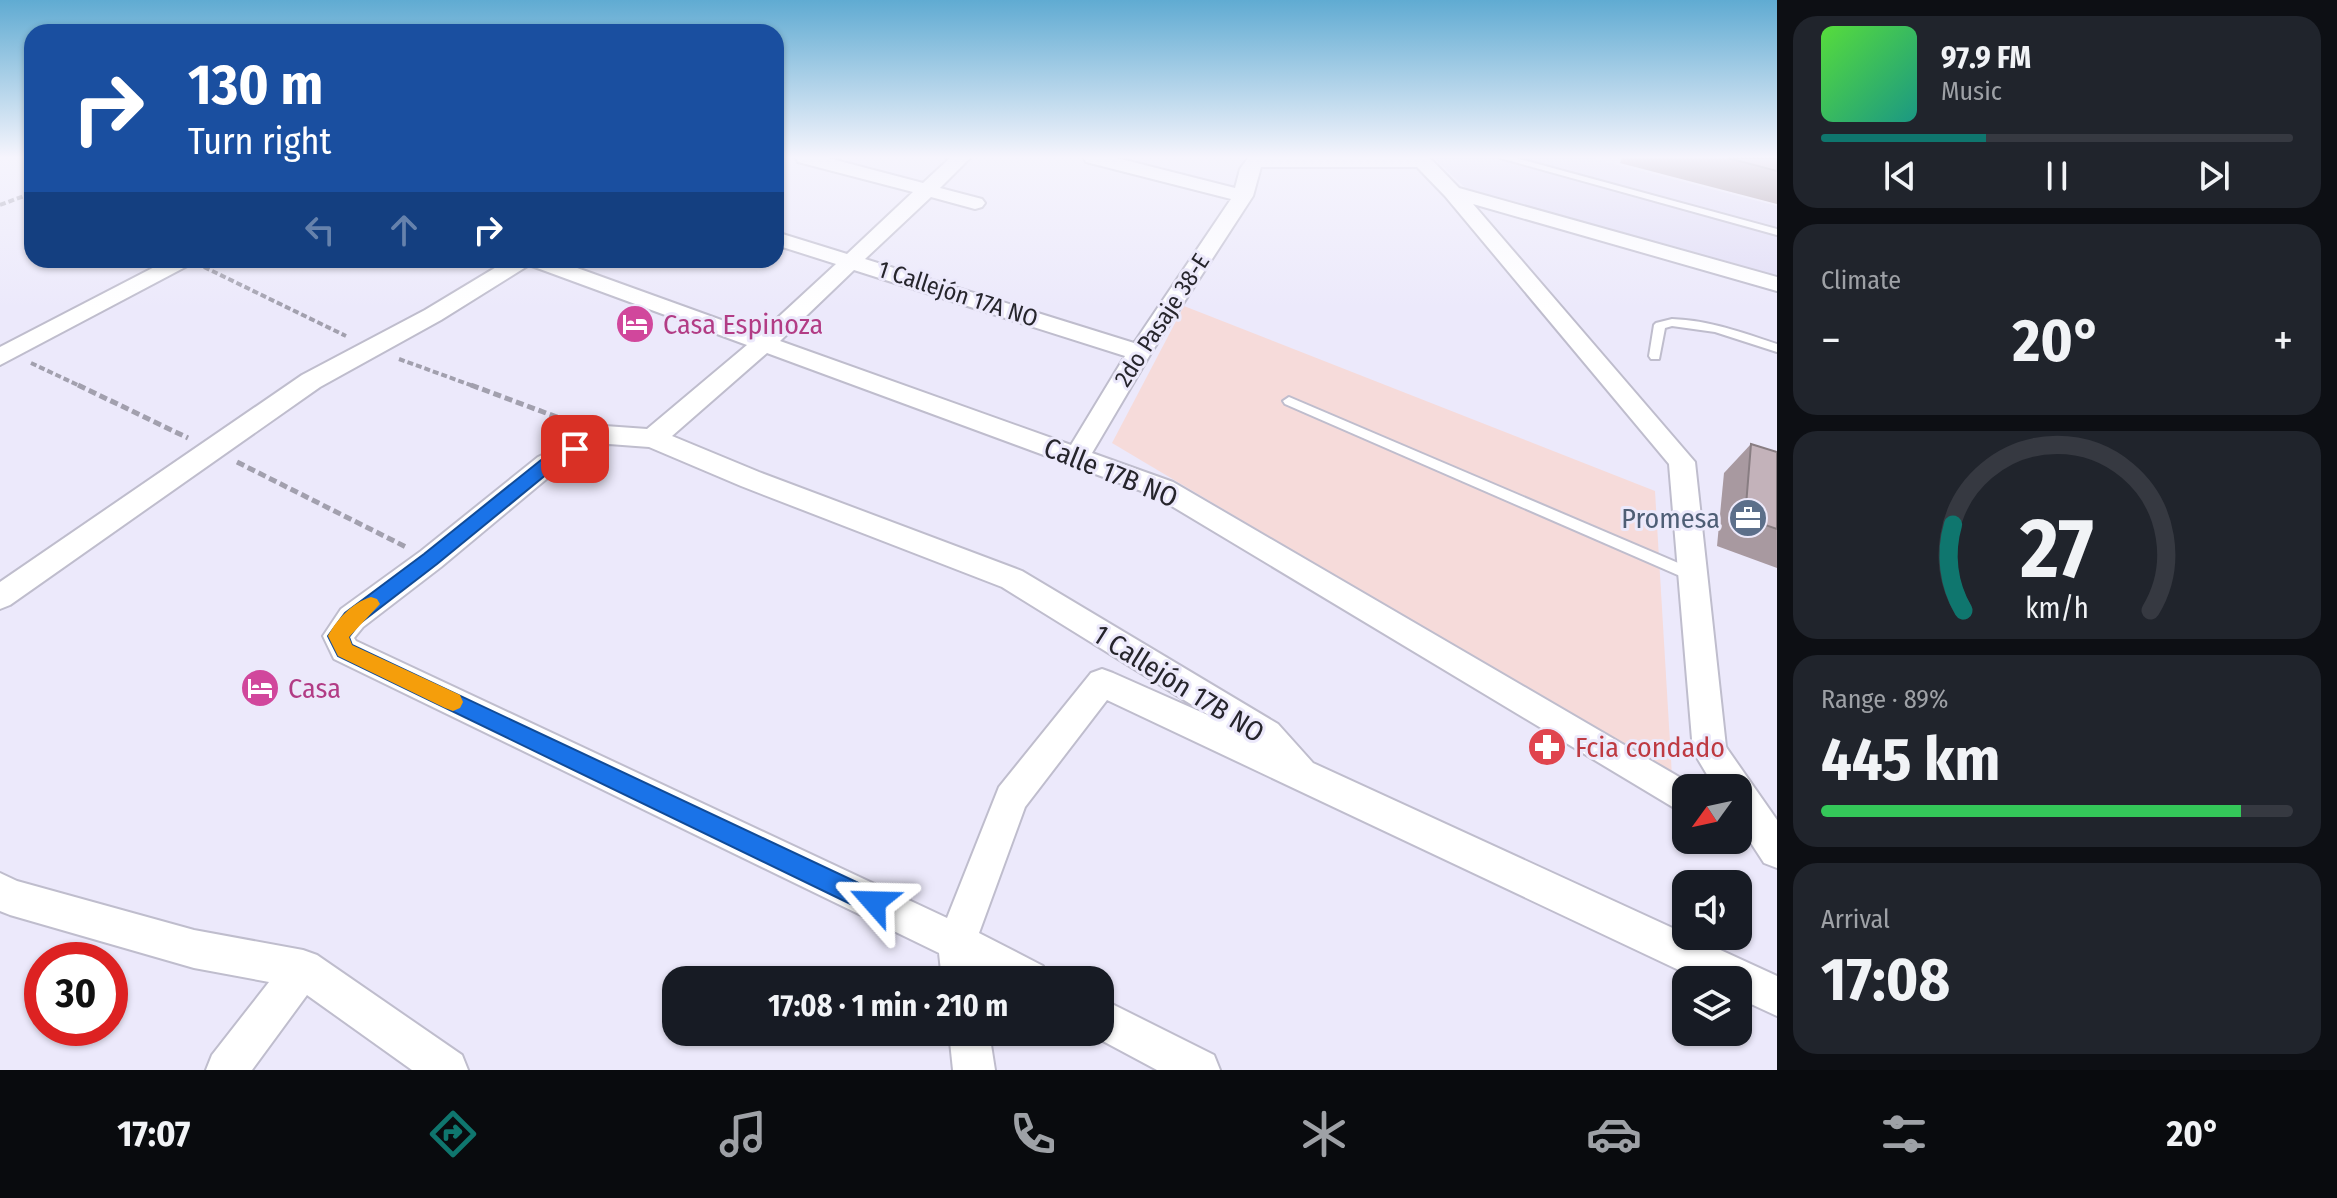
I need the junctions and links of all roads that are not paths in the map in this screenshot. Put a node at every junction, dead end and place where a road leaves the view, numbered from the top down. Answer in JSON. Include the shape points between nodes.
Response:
{"nodes":[{"id":1,"x":909,"y":208,"type":"edge"},
{"id":2,"x":1235,"y":208,"type":"edge"},
{"id":3,"x":1466,"y":208,"type":"edge"},
{"id":4,"x":1508,"y":208,"type":"edge"},
{"id":5,"x":1688,"y":208,"type":"edge"},
{"id":6,"x":1777,"y":232,"type":"edge"},
{"id":7,"x":784,"y":240,"type":"edge"},
{"id":8,"x":852,"y":260,"type":"junction"},
{"id":9,"x":168,"y":268,"type":"edge"},
{"id":10,"x":510,"y":268,"type":"edge"},
{"id":11,"x":557,"y":268,"type":"edge"},
{"id":12,"x":1777,"y":284,"type":"edge"},
{"id":13,"x":763,"y":344,"type":"junction"},
{"id":14,"x":1777,"y":348,"type":"edge"},
{"id":15,"x":3,"y":351,"type":"edge"},
{"id":16,"x":1139,"y":353,"type":"junction"},
{"id":17,"x":1655,"y":356,"type":"dead end"},
{"id":18,"x":1289,"y":401,"type":"dead end"},
{"id":19,"x":653,"y":438,"type":"junction"},
{"id":20,"x":1077,"y":456,"type":"junction"},
{"id":21,"x":1693,"y":575,"type":"junction"},
{"id":22,"x":0,"y":597,"type":"edge"},
{"id":23,"x":1301,"y":774,"type":"junction"},
{"id":24,"x":1725,"y":774,"type":"edge"},
{"id":25,"x":1672,"y":791,"type":"edge"},
{"id":26,"x":1752,"y":814,"type":"edge"},
{"id":27,"x":1752,"y":838,"type":"edge"},
{"id":28,"x":1777,"y":852,"type":"edge"},
{"id":29,"x":0,"y":891,"type":"edge"},
{"id":30,"x":957,"y":942,"type":"junction"},
{"id":31,"x":960,"y":966,"type":"edge"},
{"id":32,"x":1002,"y":966,"type":"edge"},
{"id":33,"x":303,"y":969,"type":"junction"},
{"id":34,"x":1777,"y":996,"type":"edge"},
{"id":35,"x":1114,"y":1025,"type":"edge"},
{"id":36,"x":971,"y":1046,"type":"edge"},
{"id":37,"x":227,"y":1070,"type":"edge"},
{"id":38,"x":447,"y":1070,"type":"edge"},
{"id":39,"x":974,"y":1070,"type":"edge"},
{"id":40,"x":1199,"y":1070,"type":"edge"}],
"edges":[{"from":1,"to":8,"type":"street"},
{"from":2,"to":16,"type":"street","name":"2do Pasaje 38-E"},
{"from":3,"to":21,"type":"street","via":[[1682,462]]},
{"from":4,"to":12,"type":"street"},
{"from":5,"to":6,"type":"lane"},
{"from":7,"to":8,"type":"street","name":"1 Callejón 17A NO"},
{"from":8,"to":13,"type":"street"},
{"from":8,"to":16,"type":"street","name":"1 Callejón 17A NO"},
{"from":9,"to":15,"type":"street"},
{"from":10,"to":22,"type":"street","via":[[311,381]]},
{"from":11,"to":13,"type":"street","name":"Calle 17B NO"},
{"from":13,"to":19,"type":"street"},
{"from":13,"to":20,"type":"street","name":"Calle 17B NO"},
{"from":14,"to":17,"type":"lane","via":[[1669,322],[1660,325]]},
{"from":16,"to":20,"type":"street","name":"2do Pasaje 38-E"},
{"from":18,"to":21,"type":"lane"},
{"from":19,"to":23,"type":"street","name":"1 Callejón 17B NO","via":[[1012,579],[1266,734]]},
{"from":19,"to":30,"type":"street","name":"1 Callejón 17B NO","via":[[605,435],[547,464],[352,618],[338,636],[345,650]]},
{"from":20,"to":25,"type":"street","name":"Calle 17B NO","via":[[1164,489]]},
{"from":21,"to":24,"type":"street","via":[[1710,751]]},
{"from":23,"to":30,"type":"street","via":[[1102,683],[1011,798]]},
{"from":23,"to":34,"type":"street","name":"1 Callejón 17B NO"},
{"from":26,"to":28,"type":"street"},
{"from":27,"to":28,"type":"street"},
{"from":29,"to":33,"type":"street","via":[[194,949]]},
{"from":30,"to":31,"type":"street"},
{"from":30,"to":32,"type":"street"},
{"from":33,"to":37,"type":"street"},
{"from":33,"to":38,"type":"street"},
{"from":35,"to":40,"type":"street"},
{"from":36,"to":39,"type":"street"}]}
